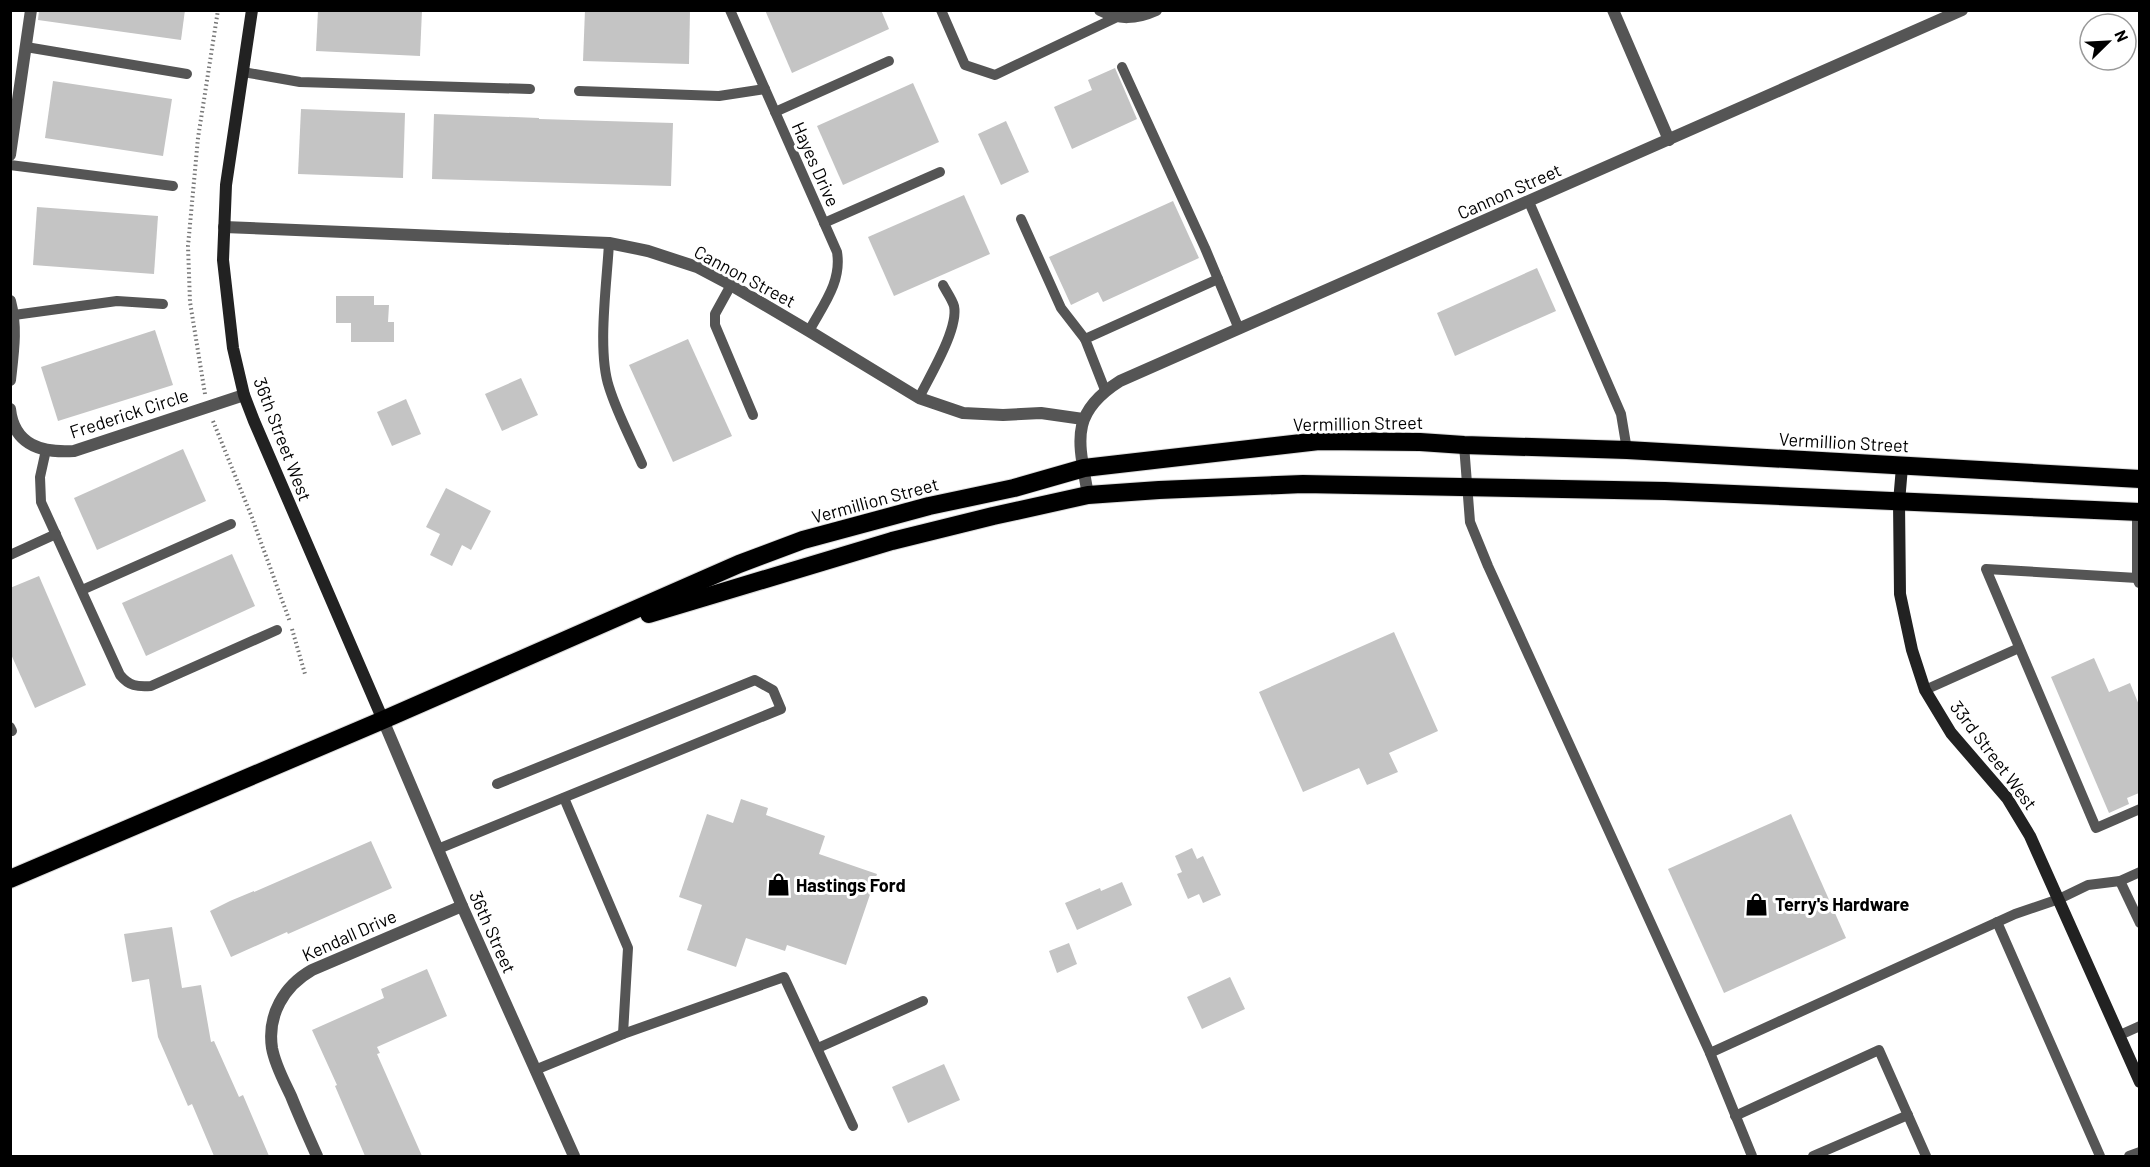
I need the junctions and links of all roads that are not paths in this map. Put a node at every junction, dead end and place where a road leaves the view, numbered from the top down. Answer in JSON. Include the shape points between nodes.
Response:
{"nodes":[{"id":1,"x":31,"y":10,"type":"edge"},
{"id":2,"x":252,"y":10,"type":"edge"},
{"id":3,"x":730,"y":10,"type":"edge"},
{"id":4,"x":940,"y":10,"type":"edge"},
{"id":5,"x":1100,"y":10,"type":"edge"},
{"id":6,"x":1156,"y":10,"type":"edge"},
{"id":7,"x":1613,"y":10,"type":"edge"},
{"id":8,"x":1962,"y":10,"type":"edge"},
{"id":9,"x":1115,"y":18,"type":"junction"},
{"id":10,"x":26,"y":47,"type":"junction"},
{"id":11,"x":889,"y":61,"type":"dead end"},
{"id":12,"x":1122,"y":67,"type":"dead end"},
{"id":13,"x":243,"y":72,"type":"junction"},
{"id":14,"x":188,"y":74,"type":"dead end"},
{"id":15,"x":530,"y":89,"type":"dead end"},
{"id":16,"x":765,"y":89,"type":"junction"},
{"id":17,"x":579,"y":91,"type":"dead end"},
{"id":18,"x":775,"y":112,"type":"junction"},
{"id":19,"x":1669,"y":140,"type":"junction"},
{"id":20,"x":10,"y":155,"type":"edge"},
{"id":21,"x":10,"y":165,"type":"edge"},
{"id":22,"x":940,"y":172,"type":"dead end"},
{"id":23,"x":173,"y":186,"type":"dead end"},
{"id":24,"x":1528,"y":202,"type":"junction"},
{"id":25,"x":1021,"y":219,"type":"dead end"},
{"id":26,"x":824,"y":224,"type":"junction"},
{"id":27,"x":224,"y":227,"type":"junction"},
{"id":28,"x":609,"y":243,"type":"junction"},
{"id":29,"x":1218,"y":279,"type":"junction"},
{"id":30,"x":731,"y":285,"type":"junction"},
{"id":31,"x":943,"y":285,"type":"dead end"},
{"id":32,"x":10,"y":301,"type":"edge"},
{"id":33,"x":163,"y":304,"type":"dead end"},
{"id":34,"x":14,"y":315,"type":"junction"},
{"id":35,"x":1239,"y":329,"type":"junction"},
{"id":36,"x":809,"y":331,"type":"junction"},
{"id":37,"x":1085,"y":339,"type":"junction"},
{"id":38,"x":12,"y":350,"type":"edge"},
{"id":39,"x":10,"y":380,"type":"edge"},
{"id":40,"x":1105,"y":390,"type":"junction"},
{"id":41,"x":244,"y":395,"type":"junction"},
{"id":42,"x":919,"y":398,"type":"junction"},
{"id":43,"x":10,"y":409,"type":"edge"},
{"id":44,"x":753,"y":415,"type":"dead end"},
{"id":45,"x":1083,"y":419,"type":"junction"},
{"id":46,"x":1464,"y":445,"type":"junction"},
{"id":47,"x":46,"y":450,"type":"junction"},
{"id":48,"x":1627,"y":450,"type":"junction"},
{"id":49,"x":642,"y":464,"type":"dead end"},
{"id":50,"x":1902,"y":467,"type":"junction"},
{"id":51,"x":1084,"y":468,"type":"junction"},
{"id":52,"x":2139,"y":479,"type":"edge"},
{"id":53,"x":1466,"y":487,"type":"junction"},
{"id":54,"x":1088,"y":495,"type":"junction"},
{"id":55,"x":1899,"y":502,"type":"junction"},
{"id":56,"x":2138,"y":512,"type":"edge"},
{"id":57,"x":231,"y":524,"type":"dead end"},
{"id":58,"x":56,"y":534,"type":"junction"},
{"id":59,"x":10,"y":555,"type":"edge"},
{"id":60,"x":2138,"y":581,"type":"edge"},
{"id":61,"x":82,"y":590,"type":"junction"},
{"id":62,"x":277,"y":630,"type":"dead end"},
{"id":63,"x":570,"y":639,"type":"junction"},
{"id":64,"x":2019,"y":648,"type":"junction"},
{"id":65,"x":1925,"y":690,"type":"junction"},
{"id":66,"x":383,"y":720,"type":"junction"},
{"id":67,"x":497,"y":784,"type":"dead end"},
{"id":68,"x":564,"y":798,"type":"junction"},
{"id":69,"x":2139,"y":809,"type":"edge"},
{"id":70,"x":438,"y":849,"type":"junction"},
{"id":71,"x":2139,"y":872,"type":"edge"},
{"id":72,"x":10,"y":879,"type":"edge"},
{"id":73,"x":2120,"y":881,"type":"junction"},
{"id":74,"x":2059,"y":899,"type":"junction"},
{"id":75,"x":462,"y":906,"type":"junction"},
{"id":76,"x":1997,"y":922,"type":"junction"},
{"id":77,"x":2139,"y":923,"type":"edge"},
{"id":78,"x":923,"y":1001,"type":"dead end"},
{"id":79,"x":2139,"y":1026,"type":"edge"},
{"id":80,"x":623,"y":1034,"type":"junction"},
{"id":81,"x":2120,"y":1035,"type":"junction"},
{"id":82,"x":818,"y":1048,"type":"junction"},
{"id":83,"x":1710,"y":1053,"type":"junction"},
{"id":84,"x":535,"y":1070,"type":"junction"},
{"id":85,"x":2139,"y":1082,"type":"edge"},
{"id":86,"x":1908,"y":1115,"type":"junction"},
{"id":87,"x":1735,"y":1116,"type":"junction"},
{"id":88,"x":853,"y":1126,"type":"dead end"},
{"id":89,"x":2139,"y":1152,"type":"edge"},
{"id":90,"x":317,"y":1156,"type":"edge"},
{"id":91,"x":574,"y":1156,"type":"edge"},
{"id":92,"x":1752,"y":1156,"type":"edge"},
{"id":93,"x":1813,"y":1156,"type":"edge"},
{"id":94,"x":1926,"y":1156,"type":"edge"},
{"id":95,"x":2100,"y":1156,"type":"edge"},
{"id":96,"x":2129,"y":1156,"type":"edge"}],
"edges":[{"from":1,"to":10,"type":"street"},
{"from":2,"to":13,"type":"street","name":"36th Street West"},
{"from":3,"to":16,"type":"lane","name":"Hayes Drive"},
{"from":4,"to":9,"type":"lane","via":[[965,65],[995,75]]},
{"from":5,"to":9,"type":"street"},
{"from":6,"to":9,"type":"street","via":[[1144,16]]},
{"from":7,"to":19,"type":"street"},
{"from":8,"to":19,"type":"street","name":"Cannon Street"},
{"from":10,"to":14,"type":"lane"},
{"from":10,"to":20,"type":"street"},
{"from":11,"to":18,"type":"lane"},
{"from":12,"to":29,"type":"lane"},
{"from":13,"to":15,"type":"lane","via":[[300,82]]},
{"from":13,"to":27,"type":"street","name":"36th Street West","via":[[226,185]]},
{"from":16,"to":17,"type":"lane","via":[[719,96]]},
{"from":16,"to":18,"type":"lane","name":"Hayes Drive"},
{"from":18,"to":26,"type":"lane","name":"Hayes Drive"},
{"from":19,"to":24,"type":"street","name":"Cannon Street"},
{"from":21,"to":23,"type":"lane"},
{"from":22,"to":26,"type":"lane"},
{"from":24,"to":35,"type":"street","name":"Cannon Street"},
{"from":24,"to":48,"type":"lane","via":[[1622,414]]},
{"from":25,"to":37,"type":"lane","via":[[1061,308]]},
{"from":26,"to":36,"type":"lane","name":"Hayes Drive","via":[[839,265],[836,282]]},
{"from":27,"to":28,"type":"street","name":"Cannon Street"},
{"from":27,"to":41,"type":"street","name":"36th Street West","via":[[223,260],[232,348]]},
{"from":28,"to":30,"type":"street","name":"Cannon Street","via":[[698,267]]},
{"from":28,"to":49,"type":"lane","via":[[605,372]]},
{"from":29,"to":35,"type":"lane"},
{"from":29,"to":37,"type":"lane"},
{"from":30,"to":36,"type":"street","name":"Cannon Street"},
{"from":30,"to":44,"type":"lane","via":[[715,314],[715,325]]},
{"from":31,"to":42,"type":"lane","via":[[954,306],[954,319]]},
{"from":32,"to":34,"type":"street"},
{"from":33,"to":34,"type":"lane","via":[[117,301]]},
{"from":34,"to":38,"type":"street"},
{"from":35,"to":40,"type":"street","name":"Cannon Street"},
{"from":36,"to":42,"type":"street","name":"Cannon Street"},
{"from":37,"to":40,"type":"lane"},
{"from":38,"to":39,"type":"street"},
{"from":40,"to":45,"type":"street","name":"Cannon Street"},
{"from":41,"to":47,"type":"street","name":"Frederick Circle","via":[[74,451]]},
{"from":41,"to":66,"type":"street","name":"36th Street West"},
{"from":42,"to":45,"type":"street","name":"Cannon Street","via":[[963,413],[1041,413]]},
{"from":43,"to":47,"type":"street","name":"Frederick Circle","via":[[20,435],[34,447]]},
{"from":45,"to":51,"type":"street","via":[[1079,438]]},
{"from":46,"to":48,"type":"highway","name":"Vermillion Street"},
{"from":46,"to":51,"type":"highway","name":"Vermillion Street","via":[[1319,441]]},
{"from":46,"to":53,"type":"lane"},
{"from":47,"to":58,"type":"lane","via":[[39,491]]},
{"from":48,"to":50,"type":"highway","name":"Vermillion Street"},
{"from":50,"to":52,"type":"highway","name":"Vermillion Street"},
{"from":50,"to":55,"type":"street","name":"33rd Street West"},
{"from":51,"to":54,"type":"street"},
{"from":51,"to":63,"type":"highway","name":"Vermillion Street","via":[[803,540]]},
{"from":53,"to":54,"type":"highway","name":"Vermillion Street","via":[[1303,484]]},
{"from":53,"to":55,"type":"highway","name":"Vermillion Street"},
{"from":53,"to":83,"type":"lane","via":[[1470,522],[1488,566]]},
{"from":54,"to":63,"type":"highway","name":"Vermillion Street","via":[[892,541]]},
{"from":55,"to":56,"type":"highway","name":"Vermillion Street"},
{"from":55,"to":65,"type":"street","name":"33rd Street West","via":[[1900,594]]},
{"from":56,"to":60,"type":"lane"},
{"from":57,"to":61,"type":"lane"},
{"from":58,"to":59,"type":"lane"},
{"from":58,"to":61,"type":"lane"},
{"from":60,"to":64,"type":"lane","via":[[1986,569]]},
{"from":61,"to":62,"type":"lane","via":[[120,675],[127,683],[139,687],[151,686]]},
{"from":63,"to":66,"type":"highway","name":"Vermillion Street"},
{"from":64,"to":65,"type":"lane"},
{"from":64,"to":69,"type":"lane","via":[[2096,828]]},
{"from":65,"to":74,"type":"street","name":"33rd Street West","via":[[1951,733],[2007,798],[2030,836]]},
{"from":66,"to":70,"type":"street","name":"36th Street"},
{"from":66,"to":72,"type":"highway","name":"Vermillion Street"},
{"from":67,"to":68,"type":"lane","via":[[754,680],[773,690],[782,709]]},
{"from":68,"to":70,"type":"lane"},
{"from":68,"to":80,"type":"lane","via":[[628,948]]},
{"from":70,"to":75,"type":"street","name":"36th Street"},
{"from":71,"to":73,"type":"lane"},
{"from":73,"to":74,"type":"lane","via":[[2088,885]]},
{"from":73,"to":77,"type":"lane"},
{"from":74,"to":76,"type":"lane"},
{"from":74,"to":81,"type":"street","name":"33rd Street West"},
{"from":75,"to":84,"type":"street","name":"36th Street"},
{"from":75,"to":90,"type":"street","name":"Kendall Drive","via":[[312,970],[285,993],[272,1027],[272,1047]]},
{"from":76,"to":83,"type":"lane"},
{"from":76,"to":95,"type":"lane"},
{"from":78,"to":82,"type":"lane"},
{"from":79,"to":81,"type":"lane"},
{"from":80,"to":82,"type":"lane","via":[[784,977]]},
{"from":80,"to":84,"type":"lane"},
{"from":81,"to":85,"type":"street","name":"33rd Street West"},
{"from":82,"to":88,"type":"lane"},
{"from":83,"to":87,"type":"lane"},
{"from":84,"to":91,"type":"street","name":"36th Street"},
{"from":86,"to":87,"type":"lane","via":[[1879,1050]]},
{"from":86,"to":93,"type":"lane"},
{"from":86,"to":94,"type":"lane"},
{"from":87,"to":92,"type":"lane"},
{"from":89,"to":96,"type":"lane"}]}
